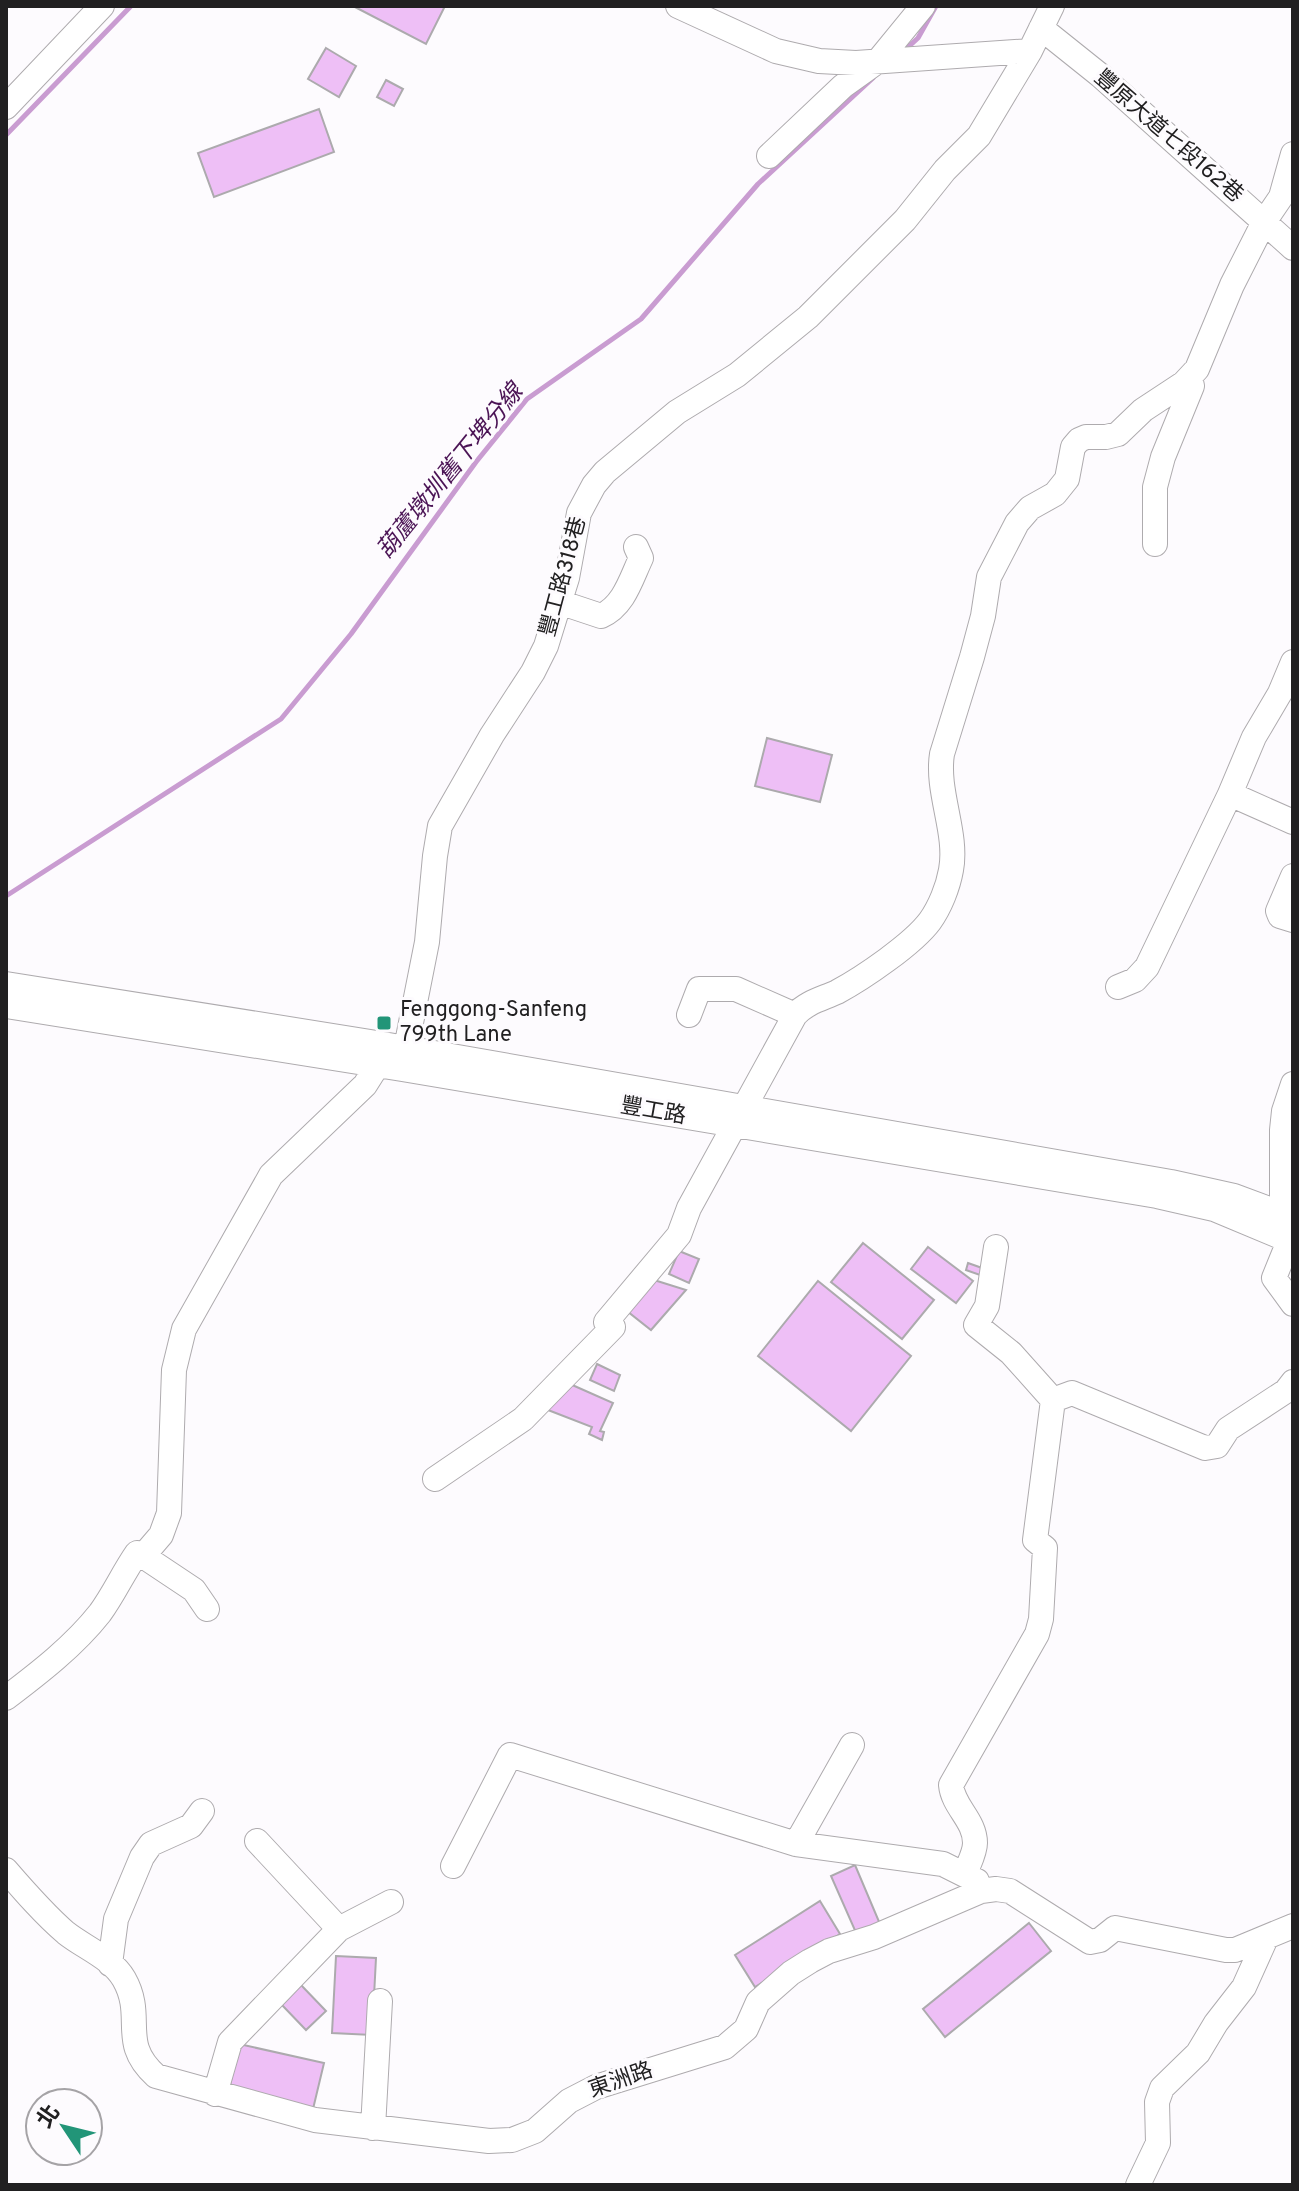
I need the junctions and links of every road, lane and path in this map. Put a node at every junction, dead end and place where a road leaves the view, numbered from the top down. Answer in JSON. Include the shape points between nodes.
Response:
{"nodes":[{"id":1,"x":102,"y":6,"type":"edge"},
{"id":2,"x":678,"y":6,"type":"edge"},
{"id":3,"x":923,"y":6,"type":"edge"},
{"id":4,"x":1046,"y":17,"type":"edge"},
{"id":5,"x":1030,"y":51,"type":"junction"},
{"id":6,"x":878,"y":61,"type":"junction"},
{"id":7,"x":6,"y":107,"type":"edge"},
{"id":8,"x":1293,"y":154,"type":"edge"},
{"id":9,"x":769,"y":156,"type":"dead end"},
{"id":10,"x":1264,"y":222,"type":"junction"},
{"id":11,"x":1293,"y":248,"type":"edge"},
{"id":12,"x":1190,"y":377,"type":"junction"},
{"id":13,"x":1155,"y":544,"type":"dead end"},
{"id":14,"x":636,"y":547,"type":"dead end"},
{"id":15,"x":559,"y":602,"type":"junction"},
{"id":16,"x":1293,"y":662,"type":"edge"},
{"id":17,"x":1230,"y":794,"type":"junction"},
{"id":18,"x":1293,"y":822,"type":"edge"},
{"id":19,"x":1293,"y":876,"type":"edge"},
{"id":20,"x":1293,"y":920,"type":"edge"},
{"id":21,"x":6,"y":984,"type":"edge"},
{"id":22,"x":1118,"y":987,"type":"dead end"},
{"id":23,"x":6,"y":1006,"type":"edge"},
{"id":24,"x":689,"y":1015,"type":"dead end"},
{"id":25,"x":795,"y":1015,"type":"junction"},
{"id":26,"x":392,"y":1057,"type":"junction"},
{"id":27,"x":1293,"y":1084,"type":"edge"},
{"id":28,"x":740,"y":1116,"type":"junction"},
{"id":29,"x":1289,"y":1228,"type":"edge"},
{"id":30,"x":996,"y":1247,"type":"dead end"},
{"id":31,"x":1293,"y":1304,"type":"edge"},
{"id":32,"x":1293,"y":1382,"type":"edge"},
{"id":33,"x":1053,"y":1400,"type":"junction"},
{"id":34,"x":435,"y":1479,"type":"dead end"},
{"id":35,"x":143,"y":1556,"type":"junction"},
{"id":36,"x":207,"y":1609,"type":"dead end"},
{"id":37,"x":6,"y":1698,"type":"edge"},
{"id":38,"x":852,"y":1745,"type":"dead end"},
{"id":39,"x":202,"y":1811,"type":"dead end"},
{"id":40,"x":257,"y":1841,"type":"dead end"},
{"id":41,"x":796,"y":1844,"type":"junction"},
{"id":42,"x":453,"y":1866,"type":"dead end"},
{"id":43,"x":6,"y":1870,"type":"edge"},
{"id":44,"x":965,"y":1874,"type":"junction"},
{"id":45,"x":989,"y":1889,"type":"junction"},
{"id":46,"x":391,"y":1902,"type":"dead end"},
{"id":47,"x":1293,"y":1926,"type":"edge"},
{"id":48,"x":339,"y":1929,"type":"junction"},
{"id":49,"x":1266,"y":1938,"type":"junction"},
{"id":50,"x":110,"y":1964,"type":"junction"},
{"id":51,"x":380,"y":2001,"type":"dead end"},
{"id":52,"x":215,"y":2094,"type":"junction"},
{"id":53,"x":373,"y":2128,"type":"junction"},
{"id":54,"x":1138,"y":2185,"type":"edge"}],
"edges":[{"from":1,"to":7,"type":"street"},
{"from":2,"to":6,"type":"street","via":[[776,51],[819,61]]},
{"from":3,"to":6,"type":"street"},
{"from":4,"to":5,"type":"street","name":"豐工路318巷"},
{"from":4,"to":10,"type":"street","name":"豐原大道七段162巷","via":[[1101,76]]},
{"from":5,"to":6,"type":"street"},
{"from":5,"to":15,"type":"street","name":"豐工路318巷","via":[[979,136],[808,317],[605,472],[579,513]]},
{"from":6,"to":9,"type":"street","via":[[843,86]]},
{"from":8,"to":10,"type":"street","via":[[1281,197]]},
{"from":10,"to":11,"type":"street","name":"豐原大道七段162巷"},
{"from":10,"to":12,"type":"street"},
{"from":12,"to":13,"type":"street","via":[[1192,386],[1155,487]]},
{"from":12,"to":25,"type":"street","via":[[1118,434],[1079,440],[1067,479],[1017,523],[989,577],[983,616],[942,754],[952,855],[940,902],[919,933],[868,972]]},
{"from":14,"to":15,"type":"street","via":[[641,558],[609,612],[601,616]]},
{"from":15,"to":26,"type":"street","name":"豐工路318巷","via":[[533,672],[440,826],[427,942]]},
{"from":16,"to":17,"type":"street"},
{"from":17,"to":18,"type":"street"},
{"from":17,"to":22,"type":"street","via":[[1147,967]]},
{"from":19,"to":20,"type":"street","via":[[1278,911]]},
{"from":21,"to":26,"type":"street","name":"豐工路"},
{"from":23,"to":26,"type":"street","name":"豐工路"},
{"from":24,"to":25,"type":"street","via":[[699,989],[736,989]]},
{"from":25,"to":28,"type":"street"},
{"from":26,"to":28,"type":"street","name":"豐工路"},
{"from":26,"to":35,"type":"street","via":[[271,1175],[184,1329],[174,1370],[169,1513],[161,1535]]},
{"from":27,"to":29,"type":"street","via":[[1282,1130]]},
{"from":28,"to":29,"type":"street","name":"豐工路","via":[[1171,1182],[1234,1196]]},
{"from":28,"to":34,"type":"street","via":[[679,1235],[606,1322],[613,1327],[523,1419]]},
{"from":29,"to":31,"type":"street","via":[[1274,1278]]},
{"from":30,"to":33,"type":"street","via":[[987,1306],[976,1325],[1011,1353]]},
{"from":32,"to":33,"type":"street","via":[[1228,1429],[1217,1446],[1205,1448],[1072,1393]]},
{"from":33,"to":44,"type":"street","via":[[1035,1540],[1045,1548],[1041,1619],[951,1785],[973,1831],[975,1846]]},
{"from":35,"to":36,"type":"street","via":[[194,1590]]},
{"from":35,"to":37,"type":"street","via":[[137,1553],[89,1626]]},
{"from":38,"to":41,"type":"street"},
{"from":39,"to":50,"type":"street","via":[[191,1826],[151,1844],[142,1857],[116,1919]]},
{"from":40,"to":48,"type":"street"},
{"from":41,"to":42,"type":"street","via":[[510,1755]]},
{"from":41,"to":44,"type":"street","via":[[943,1864]]},
{"from":43,"to":50,"type":"street","name":"東洲路","via":[[45,1914]]},
{"from":44,"to":45,"type":"street"},
{"from":45,"to":49,"type":"street","via":[[1010,1891],[1090,1942],[1115,1928],[1226,1950]]},
{"from":45,"to":53,"type":"street","name":"東洲路","via":[[810,1961],[758,2002],[734,2042],[584,2092],[523,2137],[489,2141]]},
{"from":46,"to":48,"type":"street"},
{"from":47,"to":49,"type":"street"},
{"from":48,"to":52,"type":"street","via":[[230,2042]]},
{"from":49,"to":54,"type":"street","via":[[1244,1987],[1198,2053],[1162,2088],[1158,2143]]},
{"from":50,"to":52,"type":"street","name":"東洲路","via":[[133,2002],[139,2059],[156,2076]]},
{"from":51,"to":53,"type":"street"},
{"from":52,"to":53,"type":"street","name":"東洲路","via":[[315,2120]]}]}
